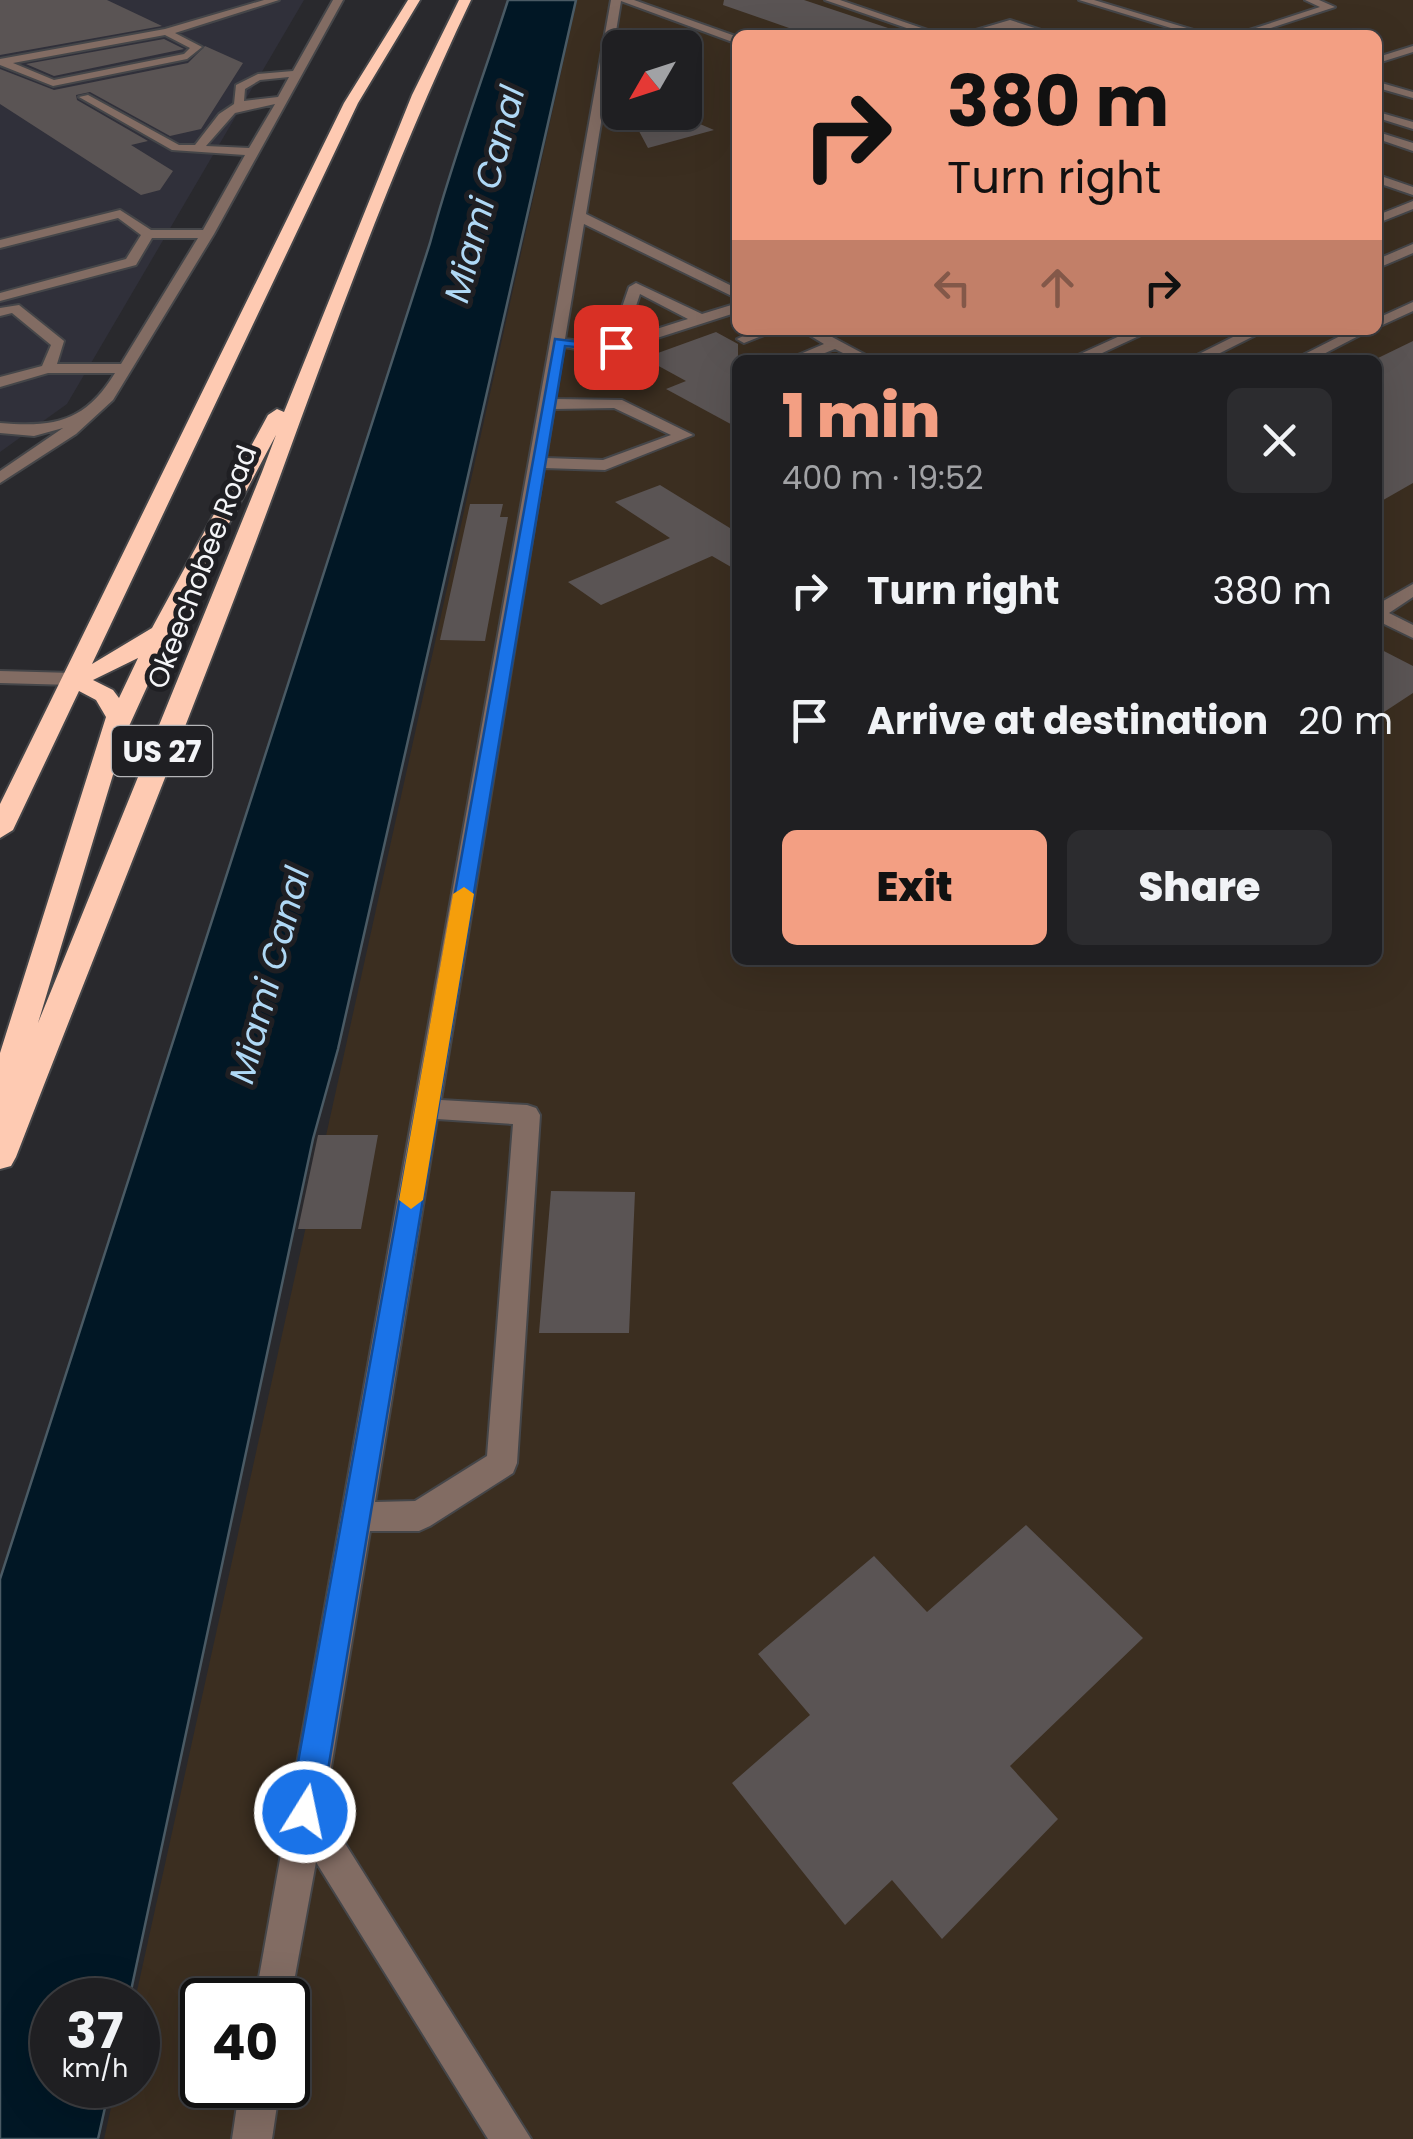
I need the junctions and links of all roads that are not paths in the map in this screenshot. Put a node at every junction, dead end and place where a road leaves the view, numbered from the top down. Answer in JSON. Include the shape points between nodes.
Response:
{"nodes":[{"id":1,"x":274,"y":0,"type":"edge"},
{"id":2,"x":338,"y":0,"type":"edge"},
{"id":3,"x":414,"y":0,"type":"edge"},
{"id":4,"x":465,"y":0,"type":"edge"},
{"id":5,"x":616,"y":0,"type":"edge"},
{"id":6,"x":626,"y":0,"type":"edge"},
{"id":7,"x":830,"y":0,"type":"edge"},
{"id":8,"x":1084,"y":0,"type":"edge"},
{"id":9,"x":1150,"y":0,"type":"edge"},
{"id":10,"x":1310,"y":0,"type":"edge"},
{"id":11,"x":1345,"y":0,"type":"edge"},
{"id":12,"x":675,"y":4,"type":"dead end"},
{"id":13,"x":1329,"y":5,"type":"junction"},
{"id":14,"x":1116,"y":9,"type":"junction"},
{"id":15,"x":726,"y":24,"type":"junction"},
{"id":16,"x":706,"y":29,"type":"junction"},
{"id":17,"x":614,"y":30,"type":"edge"},
{"id":18,"x":734,"y":30,"type":"edge"},
{"id":19,"x":916,"y":30,"type":"edge"},
{"id":20,"x":981,"y":30,"type":"edge"},
{"id":21,"x":1031,"y":30,"type":"edge"},
{"id":22,"x":1187,"y":30,"type":"edge"},
{"id":23,"x":1254,"y":30,"type":"edge"},
{"id":24,"x":166,"y":32,"type":"junction"},
{"id":25,"x":732,"y":34,"type":"edge"},
{"id":26,"x":1413,"y":48,"type":"edge"},
{"id":27,"x":1382,"y":59,"type":"edge"},
{"id":28,"x":1,"y":62,"type":"edge"},
{"id":29,"x":293,"y":74,"type":"junction"},
{"id":30,"x":1382,"y":86,"type":"edge"},
{"id":31,"x":1413,"y":96,"type":"edge"},
{"id":32,"x":84,"y":97,"type":"dead end"},
{"id":33,"x":279,"y":100,"type":"junction"},
{"id":34,"x":238,"y":102,"type":"junction"},
{"id":35,"x":1382,"y":116,"type":"edge"},
{"id":36,"x":602,"y":124,"type":"edge"},
{"id":37,"x":1413,"y":126,"type":"edge"},
{"id":38,"x":1382,"y":137,"type":"edge"},
{"id":39,"x":1413,"y":147,"type":"edge"},
{"id":40,"x":198,"y":149,"type":"junction"},
{"id":41,"x":251,"y":152,"type":"junction"},
{"id":42,"x":1382,"y":180,"type":"edge"},
{"id":43,"x":1413,"y":191,"type":"edge"},
{"id":44,"x":1413,"y":205,"type":"edge"},
{"id":45,"x":1382,"y":208,"type":"edge"},
{"id":46,"x":1395,"y":213,"type":"junction"},
{"id":47,"x":581,"y":217,"type":"junction"},
{"id":48,"x":1382,"y":218,"type":"edge"},
{"id":49,"x":1413,"y":219,"type":"edge"},
{"id":50,"x":148,"y":234,"type":"junction"},
{"id":51,"x":208,"y":234,"type":"junction"},
{"id":52,"x":0,"y":244,"type":"edge"},
{"id":53,"x":1413,"y":248,"type":"edge"},
{"id":54,"x":1382,"y":262,"type":"edge"},
{"id":55,"x":732,"y":292,"type":"edge"},
{"id":56,"x":0,"y":297,"type":"edge"},
{"id":57,"x":1413,"y":306,"type":"edge"},
{"id":58,"x":732,"y":308,"type":"edge"},
{"id":59,"x":7,"y":310,"type":"edge"},
{"id":60,"x":700,"y":319,"type":"junction"},
{"id":61,"x":1382,"y":321,"type":"edge"},
{"id":62,"x":756,"y":335,"type":"edge"},
{"id":63,"x":818,"y":335,"type":"edge"},
{"id":64,"x":1133,"y":335,"type":"edge"},
{"id":65,"x":1248,"y":335,"type":"edge"},
{"id":66,"x":1352,"y":335,"type":"edge"},
{"id":67,"x":744,"y":339,"type":"dead end"},
{"id":68,"x":560,"y":342,"type":"junction"},
{"id":69,"x":318,"y":343,"type":"junction"},
{"id":70,"x":836,"y":344,"type":"junction"},
{"id":71,"x":616,"y":347,"type":"junction"},
{"id":72,"x":806,"y":355,"type":"edge"},
{"id":73,"x":858,"y":355,"type":"edge"},
{"id":74,"x":1086,"y":355,"type":"edge"},
{"id":75,"x":1205,"y":355,"type":"edge"},
{"id":76,"x":1310,"y":355,"type":"edge"},
{"id":77,"x":128,"y":368,"type":"junction"},
{"id":78,"x":48,"y":369,"type":"junction"},
{"id":79,"x":0,"y":382,"type":"edge"},
{"id":80,"x":548,"y":404,"type":"junction"},
{"id":81,"x":88,"y":416,"type":"junction"},
{"id":82,"x":0,"y":428,"type":"edge"},
{"id":83,"x":0,"y":441,"type":"edge"},
{"id":84,"x":538,"y":462,"type":"junction"},
{"id":85,"x":1,"y":477,"type":"edge"},
{"id":86,"x":1413,"y":590,"type":"edge"},
{"id":87,"x":1382,"y":610,"type":"edge"},
{"id":88,"x":1382,"y":615,"type":"edge"},
{"id":89,"x":166,"y":620,"type":"junction"},
{"id":90,"x":1413,"y":632,"type":"edge"},
{"id":91,"x":0,"y":677,"type":"edge"},
{"id":92,"x":73,"y":679,"type":"junction"},
{"id":93,"x":115,"y":734,"type":"junction"},
{"id":94,"x":0,"y":830,"type":"edge"},
{"id":95,"x":0,"y":1101,"type":"edge"},
{"id":96,"x":426,"y":1109,"type":"junction"},
{"id":97,"x":0,"y":1158,"type":"edge"},
{"id":98,"x":356,"y":1517,"type":"junction"},
{"id":99,"x":305,"y":1812,"type":"junction"},
{"id":100,"x":278,"y":1978,"type":"edge"},
{"id":101,"x":257,"y":2108,"type":"edge"},
{"id":102,"x":252,"y":2139,"type":"edge"},
{"id":103,"x":511,"y":2139,"type":"edge"}],
"edges":[{"from":1,"to":24,"type":"street"},
{"from":2,"to":29,"type":"street"},
{"from":3,"to":92,"type":"highway","name":"Okeechobee Road","via":[[352,103]]},
{"from":4,"to":69,"type":"highway","name":"Okeechobee Road","number":"US 27"},
{"from":5,"to":17,"type":"street"},
{"from":6,"to":16,"type":"street"},
{"from":7,"to":19,"type":"street"},
{"from":8,"to":14,"type":"street"},
{"from":9,"to":14,"type":"street"},
{"from":10,"to":13,"type":"street"},
{"from":11,"to":13,"type":"street"},
{"from":12,"to":15,"type":"street"},
{"from":13,"to":23,"type":"street"},
{"from":14,"to":22,"type":"street"},
{"from":15,"to":16,"type":"street"},
{"from":15,"to":18,"type":"street"},
{"from":16,"to":25,"type":"street"},
{"from":20,"to":21,"type":"street","via":[[1010,23]]},
{"from":24,"to":28,"type":"street"},
{"from":24,"to":28,"type":"street","via":[[197,47],[186,56],[53,83]]},
{"from":26,"to":27,"type":"street"},
{"from":29,"to":33,"type":"street"},
{"from":29,"to":34,"type":"street","via":[[240,86]]},
{"from":30,"to":31,"type":"street"},
{"from":32,"to":40,"type":"street","via":[[176,148]]},
{"from":33,"to":34,"type":"street"},
{"from":33,"to":41,"type":"street"},
{"from":34,"to":40,"type":"street"},
{"from":35,"to":37,"type":"street"},
{"from":36,"to":47,"type":"street"},
{"from":38,"to":39,"type":"street"},
{"from":40,"to":41,"type":"street"},
{"from":41,"to":51,"type":"street"},
{"from":42,"to":43,"type":"street"},
{"from":44,"to":46,"type":"street"},
{"from":45,"to":46,"type":"street"},
{"from":46,"to":48,"type":"street"},
{"from":46,"to":49,"type":"street"},
{"from":47,"to":55,"type":"street"},
{"from":47,"to":68,"type":"street"},
{"from":50,"to":51,"type":"street"},
{"from":50,"to":52,"type":"street","via":[[120,214]]},
{"from":50,"to":56,"type":"street","via":[[131,262]]},
{"from":51,"to":77,"type":"street"},
{"from":53,"to":54,"type":"street"},
{"from":57,"to":61,"type":"street"},
{"from":58,"to":60,"type":"street"},
{"from":59,"to":78,"type":"street","via":[[59,344]]},
{"from":60,"to":71,"type":"street"},
{"from":60,"to":71,"type":"street","via":[[636,286]]},
{"from":62,"to":67,"type":"street"},
{"from":63,"to":70,"type":"street"},
{"from":64,"to":74,"type":"street"},
{"from":65,"to":75,"type":"street"},
{"from":66,"to":76,"type":"street"},
{"from":68,"to":71,"type":"street"},
{"from":68,"to":80,"type":"street"},
{"from":69,"to":89,"type":"highway"},
{"from":69,"to":97,"type":"highway","name":"Okeechobee Road","number":"US 27"},
{"from":70,"to":72,"type":"street"},
{"from":70,"to":73,"type":"street"},
{"from":77,"to":78,"type":"street"},
{"from":77,"to":81,"type":"street"},
{"from":78,"to":79,"type":"street"},
{"from":80,"to":84,"type":"street"},
{"from":80,"to":84,"type":"street","via":[[617,403],[685,435],[605,465]]},
{"from":81,"to":82,"type":"street","via":[[34,432]]},
{"from":81,"to":85,"type":"street"},
{"from":83,"to":85,"type":"street","via":[[10,458]]},
{"from":84,"to":96,"type":"street"},
{"from":86,"to":87,"type":"street"},
{"from":88,"to":90,"type":"street"},
{"from":89,"to":92,"type":"highway","via":[[132,654]]},
{"from":89,"to":93,"type":"highway"},
{"from":91,"to":92,"type":"street"},
{"from":92,"to":93,"type":"highway","via":[[115,706]]},
{"from":92,"to":94,"type":"highway","name":"Okeechobee Road"},
{"from":93,"to":95,"type":"highway"},
{"from":96,"to":98,"type":"street"},
{"from":96,"to":98,"type":"street","via":[[527,1115],[502,1463],[419,1516]]},
{"from":98,"to":99,"type":"street"},
{"from":99,"to":100,"type":"street"},
{"from":99,"to":103,"type":"street"},
{"from":101,"to":102,"type":"street"}]}
